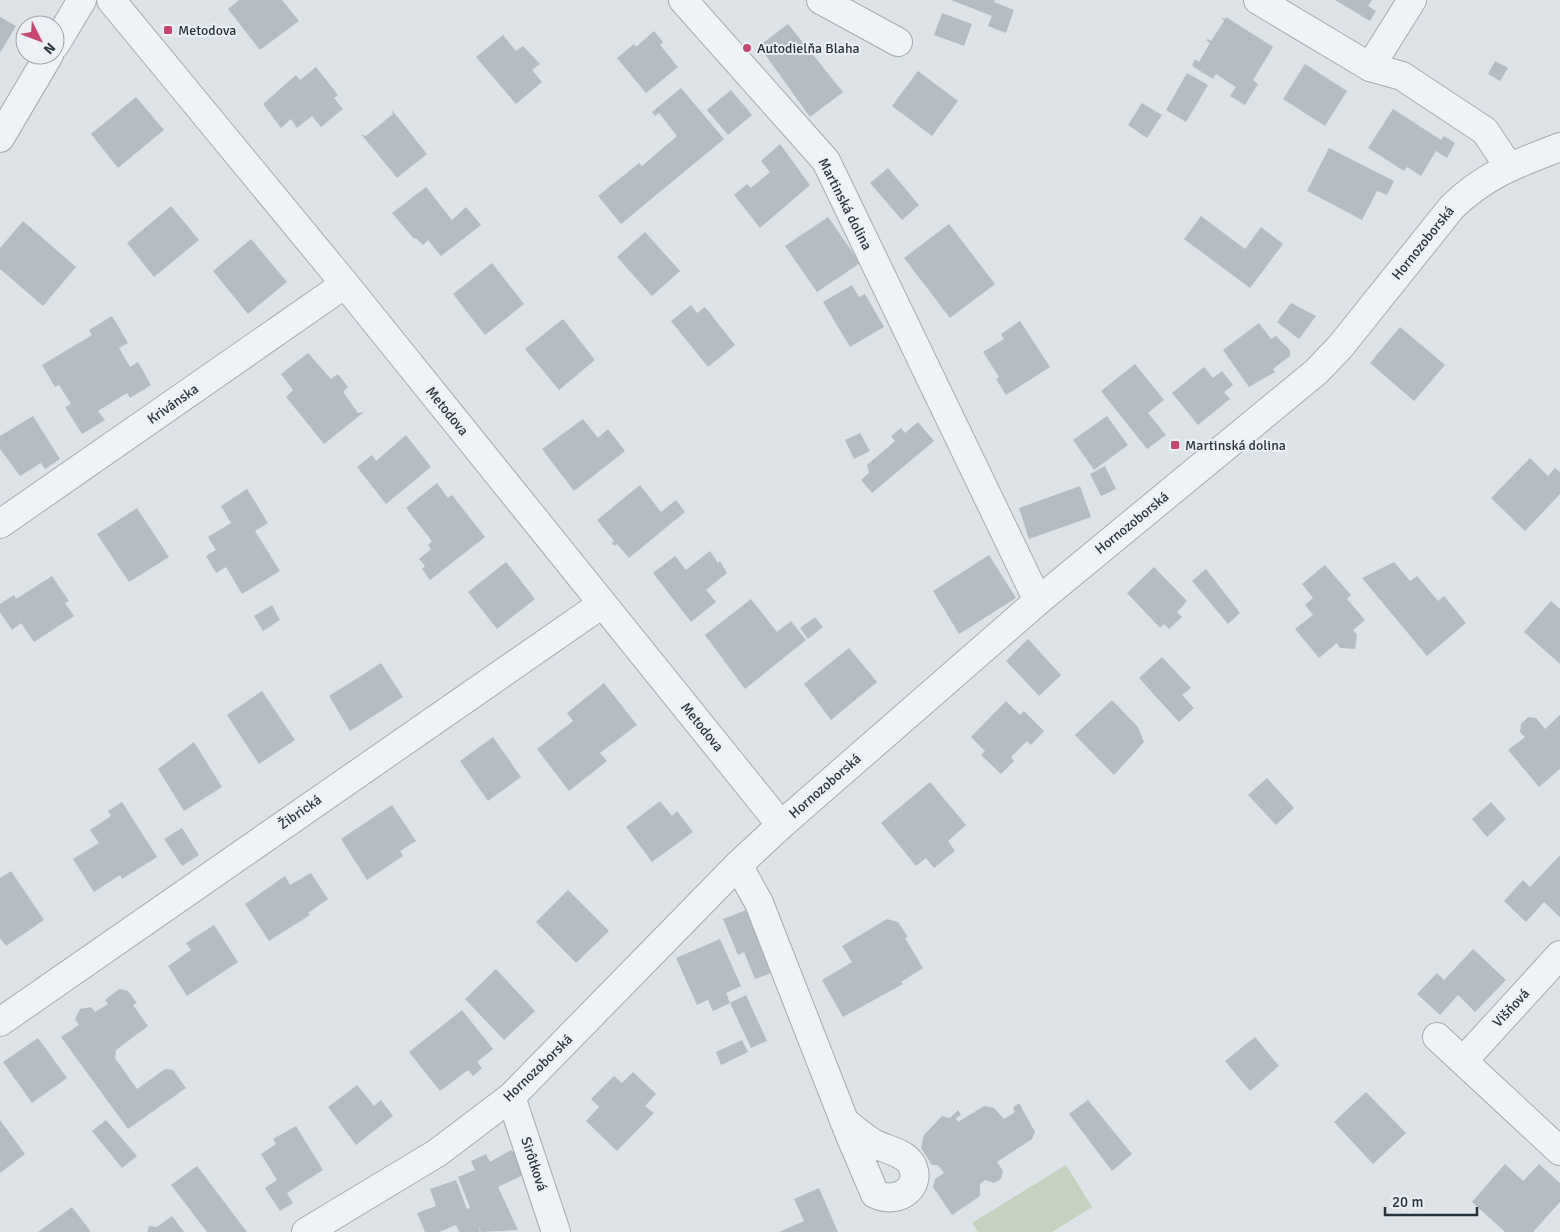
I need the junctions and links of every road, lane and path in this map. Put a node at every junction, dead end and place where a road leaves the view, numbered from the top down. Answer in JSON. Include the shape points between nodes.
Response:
{"nodes":[{"id":1,"x":82,"y":0,"type":"edge"},
{"id":2,"x":111,"y":0,"type":"edge"},
{"id":3,"x":683,"y":0,"type":"edge"},
{"id":4,"x":821,"y":0,"type":"edge"},
{"id":5,"x":1258,"y":0,"type":"edge"},
{"id":6,"x":1412,"y":0,"type":"edge"},
{"id":7,"x":65,"y":28,"type":"edge"},
{"id":8,"x":898,"y":42,"type":"dead end"},
{"id":9,"x":43,"y":65,"type":"edge"},
{"id":10,"x":1370,"y":67,"type":"junction"},
{"id":11,"x":0,"y":138,"type":"edge"},
{"id":12,"x":1560,"y":147,"type":"edge"},
{"id":13,"x":1510,"y":167,"type":"junction"},
{"id":14,"x":345,"y":284,"type":"junction"},
{"id":15,"x":0,"y":524,"type":"edge"},
{"id":16,"x":1038,"y":601,"type":"junction"},
{"id":17,"x":602,"y":604,"type":"junction"},
{"id":18,"x":781,"y":825,"type":"junction"},
{"id":19,"x":738,"y":865,"type":"junction"},
{"id":20,"x":1560,"y":955,"type":"edge"},
{"id":21,"x":0,"y":1022,"type":"edge"},
{"id":22,"x":1437,"y":1037,"type":"dead end"},
{"id":23,"x":1463,"y":1061,"type":"junction"},
{"id":24,"x":511,"y":1097,"type":"junction"},
{"id":25,"x":844,"y":1121,"type":"dead end"},
{"id":26,"x":1560,"y":1151,"type":"edge"},
{"id":27,"x":306,"y":1232,"type":"edge"},
{"id":28,"x":556,"y":1232,"type":"edge"}],
"edges":[{"from":1,"to":7,"type":"street"},
{"from":2,"to":14,"type":"street","name":"Metodova"},
{"from":3,"to":16,"type":"street","name":"Martinská dolina","via":[[826,161]]},
{"from":4,"to":8,"type":"street"},
{"from":5,"to":10,"type":"street"},
{"from":6,"to":10,"type":"street"},
{"from":9,"to":11,"type":"street"},
{"from":10,"to":13,"type":"street","via":[[1402,76],[1485,131]]},
{"from":12,"to":13,"type":"street","name":"Hornozoborská"},
{"from":13,"to":16,"type":"street","name":"Hornozoborská","via":[[1472,188],[1452,207],[1340,347],[1316,372]]},
{"from":14,"to":15,"type":"street","name":"Krivánska"},
{"from":14,"to":17,"type":"street","name":"Metodova"},
{"from":16,"to":18,"type":"street","name":"Hornozoborská"},
{"from":17,"to":18,"type":"street","name":"Metodova"},
{"from":17,"to":21,"type":"street","name":"Žibrická"},
{"from":18,"to":19,"type":"street","name":"Hornozoborská"},
{"from":19,"to":24,"type":"street","name":"Hornozoborská"},
{"from":19,"to":25,"type":"street","via":[[759,903]]},
{"from":20,"to":23,"type":"street","name":"Višňová"},
{"from":22,"to":23,"type":"street"},
{"from":23,"to":26,"type":"street"},
{"from":24,"to":27,"type":"street","name":"Hornozoborská","via":[[437,1154]]},
{"from":24,"to":28,"type":"street","name":"Sirôtková"}]}
